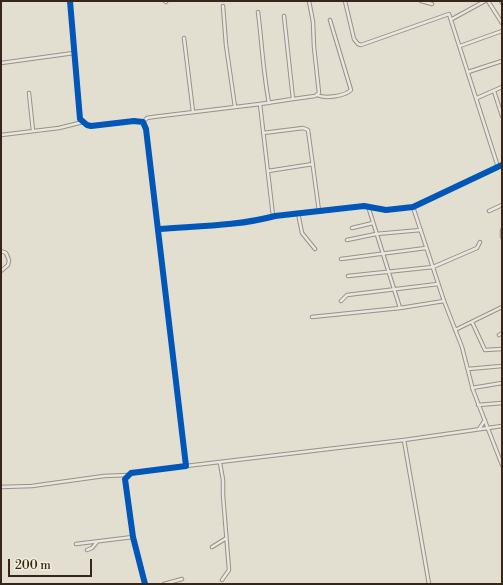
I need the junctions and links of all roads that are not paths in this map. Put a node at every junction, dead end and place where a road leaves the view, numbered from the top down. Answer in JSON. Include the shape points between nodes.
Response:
{"nodes":[{"id":1,"x":70,"y":1,"type":"edge"},
{"id":2,"x":309,"y":1,"type":"edge"},
{"id":3,"x":345,"y":1,"type":"edge"},
{"id":4,"x":421,"y":1,"type":"edge"},
{"id":5,"x":487,"y":1,"type":"edge"},
{"id":6,"x":432,"y":4,"type":"dead end"},
{"id":7,"x":223,"y":6,"type":"dead end"},
{"id":8,"x":258,"y":12,"type":"dead end"},
{"id":9,"x":284,"y":16,"type":"dead end"},
{"id":10,"x":452,"y":19,"type":"junction"},
{"id":11,"x":330,"y":20,"type":"dead end"},
{"id":12,"x":502,"y":23,"type":"edge"},
{"id":13,"x":502,"y":31,"type":"edge"},
{"id":14,"x":184,"y":38,"type":"dead end"},
{"id":15,"x":460,"y":46,"type":"junction"},
{"id":16,"x":74,"y":53,"type":"junction"},
{"id":17,"x":502,"y":61,"type":"edge"},
{"id":18,"x":1,"y":63,"type":"edge"},
{"id":19,"x":468,"y":72,"type":"junction"},
{"id":20,"x":502,"y":87,"type":"edge"},
{"id":21,"x":494,"y":91,"type":"junction"},
{"id":22,"x":29,"y":93,"type":"dead end"},
{"id":23,"x":318,"y":95,"type":"junction"},
{"id":24,"x":477,"y":98,"type":"junction"},
{"id":25,"x":293,"y":99,"type":"junction"},
{"id":26,"x":269,"y":103,"type":"junction"},
{"id":27,"x":260,"y":104,"type":"junction"},
{"id":28,"x":235,"y":107,"type":"junction"},
{"id":29,"x":193,"y":112,"type":"junction"},
{"id":30,"x":502,"y":116,"type":"edge"},
{"id":31,"x":83,"y":122,"type":"junction"},
{"id":32,"x":143,"y":122,"type":"junction"},
{"id":33,"x":33,"y":131,"type":"junction"},
{"id":34,"x":263,"y":133,"type":"junction"},
{"id":35,"x":1,"y":135,"type":"edge"},
{"id":36,"x":313,"y":164,"type":"junction"},
{"id":37,"x":502,"y":165,"type":"edge"},
{"id":38,"x":498,"y":167,"type":"junction"},
{"id":39,"x":268,"y":171,"type":"junction"},
{"id":40,"x":502,"y":205,"type":"edge"},
{"id":41,"x":368,"y":206,"type":"junction"},
{"id":42,"x":413,"y":207,"type":"junction"},
{"id":43,"x":489,"y":210,"type":"dead end"},
{"id":44,"x":319,"y":211,"type":"junction"},
{"id":45,"x":298,"y":213,"type":"junction"},
{"id":46,"x":273,"y":216,"type":"junction"},
{"id":47,"x":373,"y":223,"type":"junction"},
{"id":48,"x":352,"y":228,"type":"dead end"},
{"id":49,"x":159,"y":229,"type":"junction"},
{"id":50,"x":421,"y":230,"type":"junction"},
{"id":51,"x":502,"y":230,"type":"edge"},
{"id":52,"x":376,"y":234,"type":"junction"},
{"id":53,"x":502,"y":237,"type":"edge"},
{"id":54,"x":347,"y":240,"type":"dead end"},
{"id":55,"x":480,"y":242,"type":"dead end"},
{"id":56,"x":426,"y":248,"type":"junction"},
{"id":57,"x":315,"y":250,"type":"dead end"},
{"id":58,"x":1,"y":252,"type":"edge"},
{"id":59,"x":382,"y":253,"type":"junction"},
{"id":60,"x":342,"y":259,"type":"dead end"},
{"id":61,"x":433,"y":267,"type":"junction"},
{"id":62,"x":1,"y":271,"type":"edge"},
{"id":63,"x":388,"y":271,"type":"junction"},
{"id":64,"x":348,"y":276,"type":"dead end"},
{"id":65,"x":438,"y":284,"type":"junction"},
{"id":66,"x":394,"y":289,"type":"junction"},
{"id":67,"x":342,"y":301,"type":"dead end"},
{"id":68,"x":444,"y":301,"type":"junction"},
{"id":69,"x":502,"y":307,"type":"edge"},
{"id":70,"x":400,"y":308,"type":"junction"},
{"id":71,"x":312,"y":317,"type":"dead end"},
{"id":72,"x":472,"y":322,"type":"junction"},
{"id":73,"x":455,"y":330,"type":"junction"},
{"id":74,"x":502,"y":349,"type":"edge"},
{"id":75,"x":502,"y":366,"type":"edge"},
{"id":76,"x":468,"y":369,"type":"junction"},
{"id":77,"x":502,"y":383,"type":"edge"},
{"id":78,"x":472,"y":388,"type":"junction"},
{"id":79,"x":502,"y":403,"type":"edge"},
{"id":80,"x":478,"y":405,"type":"junction"},
{"id":81,"x":485,"y":420,"type":"junction"},
{"id":82,"x":502,"y":426,"type":"edge"},
{"id":83,"x":488,"y":428,"type":"junction"},
{"id":84,"x":479,"y":429,"type":"junction"},
{"id":85,"x":404,"y":440,"type":"junction"},
{"id":86,"x":220,"y":463,"type":"junction"},
{"id":87,"x":502,"y":465,"type":"edge"},
{"id":88,"x":186,"y":466,"type":"junction"},
{"id":89,"x":128,"y":475,"type":"junction"},
{"id":90,"x":1,"y":487,"type":"edge"},
{"id":91,"x":133,"y":537,"type":"junction"},
{"id":92,"x":226,"y":539,"type":"junction"},
{"id":93,"x":97,"y":541,"type":"junction"},
{"id":94,"x":76,"y":544,"type":"dead end"},
{"id":95,"x":212,"y":547,"type":"dead end"},
{"id":96,"x":87,"y":550,"type":"dead end"},
{"id":97,"x":182,"y":579,"type":"dead end"},
{"id":98,"x":222,"y":580,"type":"dead end"},
{"id":99,"x":145,"y":584,"type":"edge"},
{"id":100,"x":164,"y":584,"type":"edge"},
{"id":101,"x":429,"y":584,"type":"edge"}],
"edges":[{"from":1,"to":16,"type":"street"},
{"from":2,"to":23,"type":"street","via":[[320,91]]},
{"from":3,"to":10,"type":"street","via":[[354,39],[361,45],[447,14]]},
{"from":4,"to":6,"type":"street"},
{"from":5,"to":10,"type":"street"},
{"from":5,"to":12,"type":"street"},
{"from":7,"to":28,"type":"street"},
{"from":8,"to":26,"type":"street","via":[[263,72]]},
{"from":9,"to":25,"type":"street"},
{"from":10,"to":15,"type":"street"},
{"from":11,"to":23,"type":"street","via":[[351,90],[335,96]]},
{"from":13,"to":15,"type":"street"},
{"from":14,"to":29,"type":"street"},
{"from":15,"to":19,"type":"street"},
{"from":16,"to":18,"type":"street"},
{"from":16,"to":31,"type":"street","via":[[79,115]]},
{"from":17,"to":19,"type":"street"},
{"from":19,"to":24,"type":"street"},
{"from":20,"to":21,"type":"street"},
{"from":21,"to":24,"type":"street"},
{"from":21,"to":30,"type":"street"},
{"from":22,"to":33,"type":"street"},
{"from":23,"to":25,"type":"street"},
{"from":24,"to":38,"type":"street"},
{"from":25,"to":26,"type":"street"},
{"from":26,"to":27,"type":"street"},
{"from":27,"to":28,"type":"street"},
{"from":27,"to":34,"type":"street"},
{"from":28,"to":29,"type":"street"},
{"from":29,"to":32,"type":"street","via":[[147,118]]},
{"from":31,"to":32,"type":"street","via":[[91,126]]},
{"from":31,"to":33,"type":"street"},
{"from":32,"to":49,"type":"street"},
{"from":33,"to":35,"type":"street"},
{"from":34,"to":36,"type":"street","via":[[306,128]]},
{"from":34,"to":39,"type":"street"},
{"from":36,"to":39,"type":"street"},
{"from":36,"to":44,"type":"street"},
{"from":37,"to":38,"type":"street"},
{"from":38,"to":42,"type":"street"},
{"from":39,"to":46,"type":"street"},
{"from":40,"to":43,"type":"street"},
{"from":41,"to":42,"type":"street","via":[[386,210]]},
{"from":41,"to":44,"type":"street"},
{"from":41,"to":47,"type":"street"},
{"from":42,"to":50,"type":"street"},
{"from":44,"to":45,"type":"street"},
{"from":45,"to":46,"type":"street"},
{"from":45,"to":57,"type":"street","via":[[302,233]]},
{"from":46,"to":49,"type":"street","via":[[234,224]]},
{"from":47,"to":48,"type":"street"},
{"from":47,"to":52,"type":"street"},
{"from":49,"to":88,"type":"street"},
{"from":50,"to":52,"type":"street"},
{"from":50,"to":56,"type":"street"},
{"from":51,"to":53,"type":"street"},
{"from":52,"to":54,"type":"street"},
{"from":52,"to":59,"type":"street"},
{"from":55,"to":61,"type":"street","via":[[477,248]]},
{"from":56,"to":59,"type":"street"},
{"from":56,"to":61,"type":"street"},
{"from":58,"to":62,"type":"street","via":[[9,257],[9,263]]},
{"from":59,"to":60,"type":"street"},
{"from":59,"to":63,"type":"street"},
{"from":61,"to":63,"type":"street"},
{"from":61,"to":65,"type":"street"},
{"from":63,"to":64,"type":"street"},
{"from":63,"to":66,"type":"street"},
{"from":65,"to":66,"type":"street"},
{"from":65,"to":68,"type":"street"},
{"from":66,"to":67,"type":"street","via":[[347,295]]},
{"from":66,"to":70,"type":"street"},
{"from":68,"to":70,"type":"street"},
{"from":68,"to":73,"type":"street"},
{"from":69,"to":72,"type":"street"},
{"from":70,"to":71,"type":"street"},
{"from":72,"to":73,"type":"street"},
{"from":72,"to":74,"type":"street","via":[[485,350]]},
{"from":73,"to":76,"type":"street"},
{"from":75,"to":76,"type":"street"},
{"from":76,"to":78,"type":"street"},
{"from":77,"to":78,"type":"street"},
{"from":78,"to":80,"type":"street"},
{"from":79,"to":80,"type":"street"},
{"from":80,"to":81,"type":"street"},
{"from":81,"to":83,"type":"street"},
{"from":81,"to":84,"type":"street"},
{"from":82,"to":83,"type":"street"},
{"from":83,"to":84,"type":"street"},
{"from":83,"to":87,"type":"street"},
{"from":84,"to":85,"type":"street"},
{"from":85,"to":86,"type":"street"},
{"from":85,"to":101,"type":"street"},
{"from":86,"to":88,"type":"street"},
{"from":86,"to":92,"type":"street"},
{"from":88,"to":89,"type":"street"},
{"from":89,"to":90,"type":"street"},
{"from":89,"to":91,"type":"street","via":[[125,482]]},
{"from":91,"to":93,"type":"street"},
{"from":91,"to":99,"type":"street"},
{"from":92,"to":95,"type":"street"},
{"from":92,"to":98,"type":"street","via":[[228,570]]},
{"from":93,"to":94,"type":"street"},
{"from":93,"to":96,"type":"street"},
{"from":97,"to":100,"type":"street"}]}
